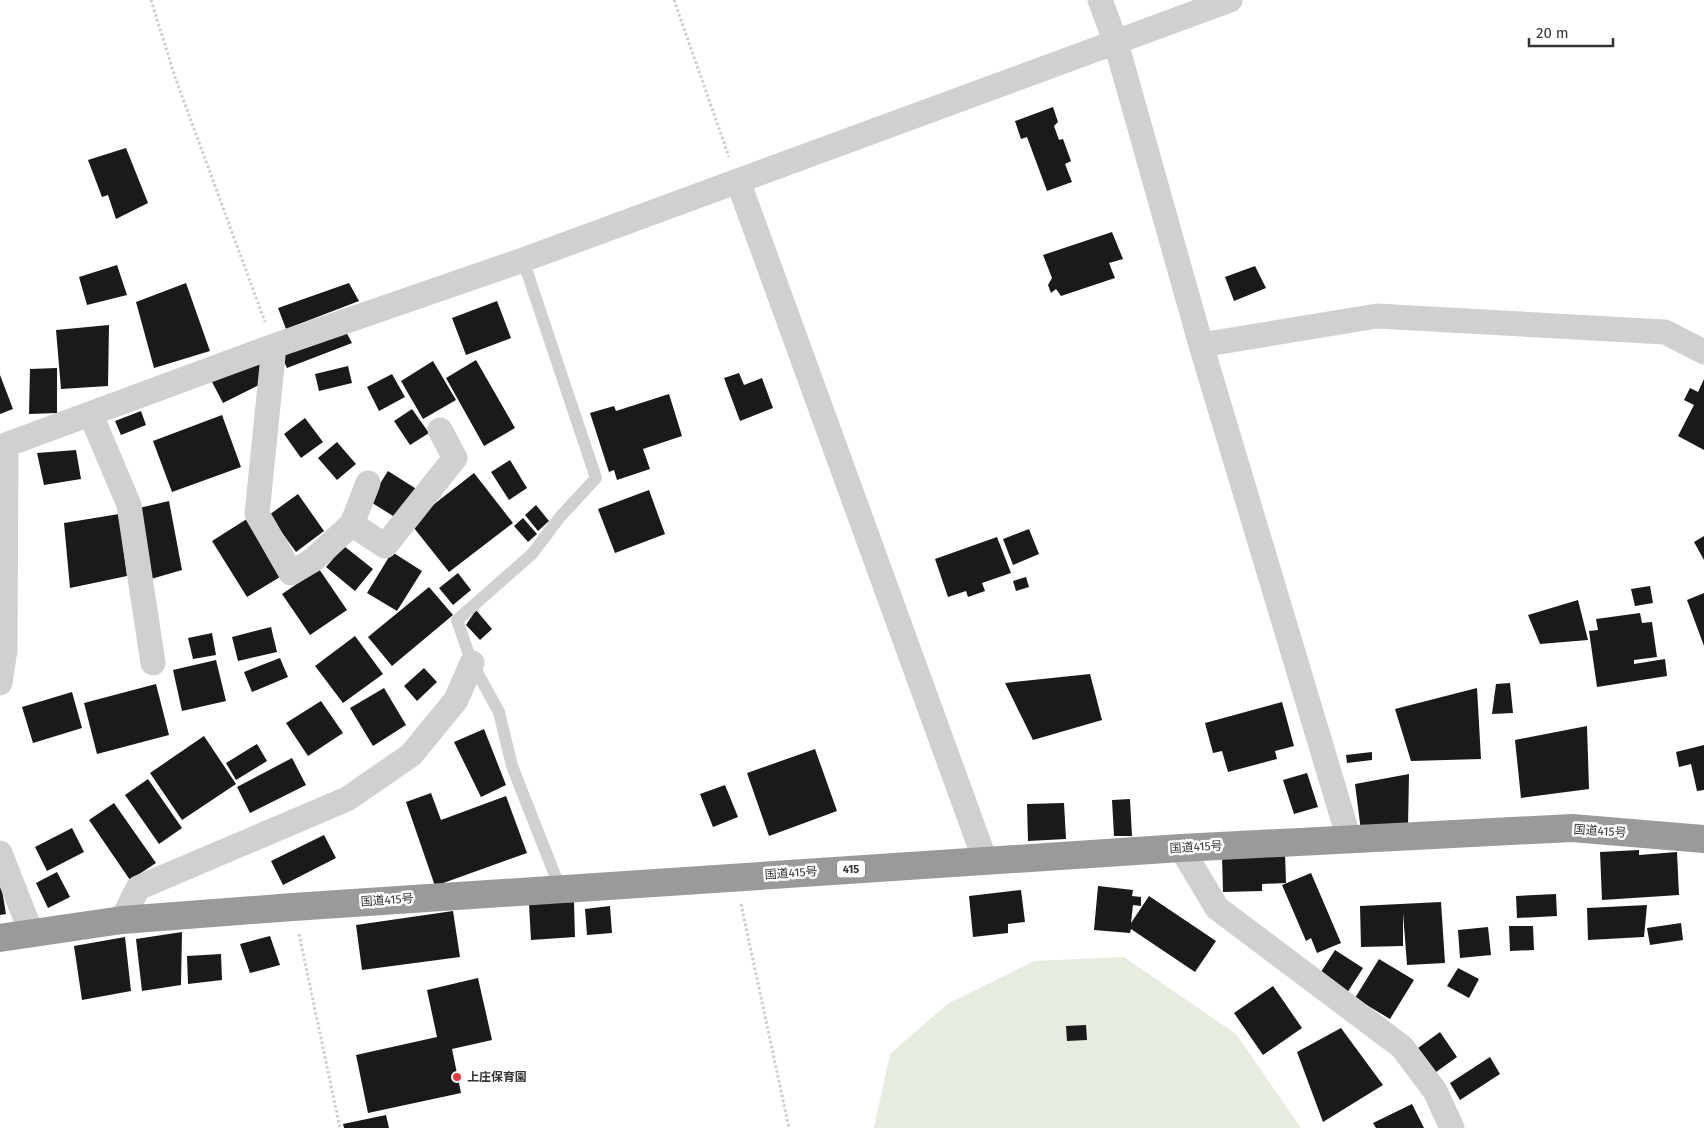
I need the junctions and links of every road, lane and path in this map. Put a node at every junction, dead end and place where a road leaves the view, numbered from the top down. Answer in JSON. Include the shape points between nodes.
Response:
{"nodes":[{"id":1,"x":151,"y":0,"type":"edge"},
{"id":2,"x":674,"y":0,"type":"edge"},
{"id":3,"x":1100,"y":0,"type":"edge"},
{"id":4,"x":1230,"y":0,"type":"edge"},
{"id":5,"x":1116,"y":43,"type":"junction"},
{"id":6,"x":738,"y":181,"type":"junction"},
{"id":7,"x":523,"y":260,"type":"junction"},
{"id":8,"x":1201,"y":345,"type":"junction"},
{"id":9,"x":274,"y":346,"type":"junction"},
{"id":10,"x":1704,"y":352,"type":"edge"},
{"id":11,"x":91,"y":415,"type":"junction"},
{"id":12,"x":440,"y":430,"type":"dead end"},
{"id":13,"x":3,"y":446,"type":"edge"},
{"id":14,"x":368,"y":484,"type":"dead end"},
{"id":15,"x":352,"y":524,"type":"junction"},
{"id":16,"x":153,"y":663,"type":"dead end"},
{"id":17,"x":472,"y":663,"type":"junction"},
{"id":18,"x":0,"y":683,"type":"edge"},
{"id":19,"x":1349,"y":839,"type":"junction"},
{"id":20,"x":1704,"y":839,"type":"edge"},
{"id":21,"x":1182,"y":848,"type":"junction"},
{"id":22,"x":0,"y":853,"type":"edge"},
{"id":23,"x":985,"y":860,"type":"junction"},
{"id":24,"x":735,"y":876,"type":"junction"},
{"id":25,"x":560,"y":888,"type":"junction"},
{"id":26,"x":293,"y":907,"type":"junction"},
{"id":27,"x":122,"y":920,"type":"junction"},
{"id":28,"x":31,"y":932,"type":"junction"},
{"id":29,"x":0,"y":938,"type":"edge"},
{"id":30,"x":340,"y":1128,"type":"edge"},
{"id":31,"x":789,"y":1128,"type":"edge"},
{"id":32,"x":1452,"y":1128,"type":"edge"}],
"edges":[{"from":1,"to":9,"type":"path","via":[[175,77]]},
{"from":2,"to":6,"type":"path"},
{"from":3,"to":5,"type":"street"},
{"from":4,"to":5,"type":"street"},
{"from":5,"to":6,"type":"street"},
{"from":5,"to":8,"type":"street"},
{"from":6,"to":7,"type":"street"},
{"from":6,"to":23,"type":"street"},
{"from":7,"to":9,"type":"street"},
{"from":7,"to":17,"type":"lane","via":[[596,478],[560,516],[532,554],[456,620]]},
{"from":8,"to":10,"type":"street","via":[[1376,316],[1665,332]]},
{"from":8,"to":19,"type":"street"},
{"from":9,"to":11,"type":"street"},
{"from":9,"to":15,"type":"street","via":[[257,514],[291,572],[313,560]]},
{"from":11,"to":13,"type":"street"},
{"from":11,"to":16,"type":"street","via":[[130,505]]},
{"from":12,"to":15,"type":"street","via":[[455,458],[385,546]]},
{"from":13,"to":18,"type":"street","via":[[5,650]]},
{"from":14,"to":15,"type":"street"},
{"from":17,"to":25,"type":"lane","via":[[499,712],[515,775]]},
{"from":17,"to":27,"type":"street","via":[[456,700],[411,755],[347,799],[138,888]]},
{"from":19,"to":20,"type":"highway","name":"国道415号","number":"415","via":[[1572,828]]},
{"from":19,"to":21,"type":"highway","name":"国道415号","number":"415"},
{"from":21,"to":23,"type":"highway","name":"国道415号","number":"415"},
{"from":21,"to":32,"type":"street","via":[[1217,908],[1402,1048],[1435,1091]]},
{"from":22,"to":28,"type":"street"},
{"from":23,"to":24,"type":"highway","name":"国道415号","number":"415"},
{"from":24,"to":25,"type":"highway","name":"国道415号","number":"415"},
{"from":24,"to":31,"type":"path"},
{"from":25,"to":26,"type":"highway","name":"国道415号","number":"415"},
{"from":26,"to":27,"type":"highway","name":"国道415号","number":"415"},
{"from":26,"to":30,"type":"path"},
{"from":27,"to":28,"type":"highway","name":"国道415号","number":"415"},
{"from":28,"to":29,"type":"highway","name":"国道415号","number":"415"}]}
